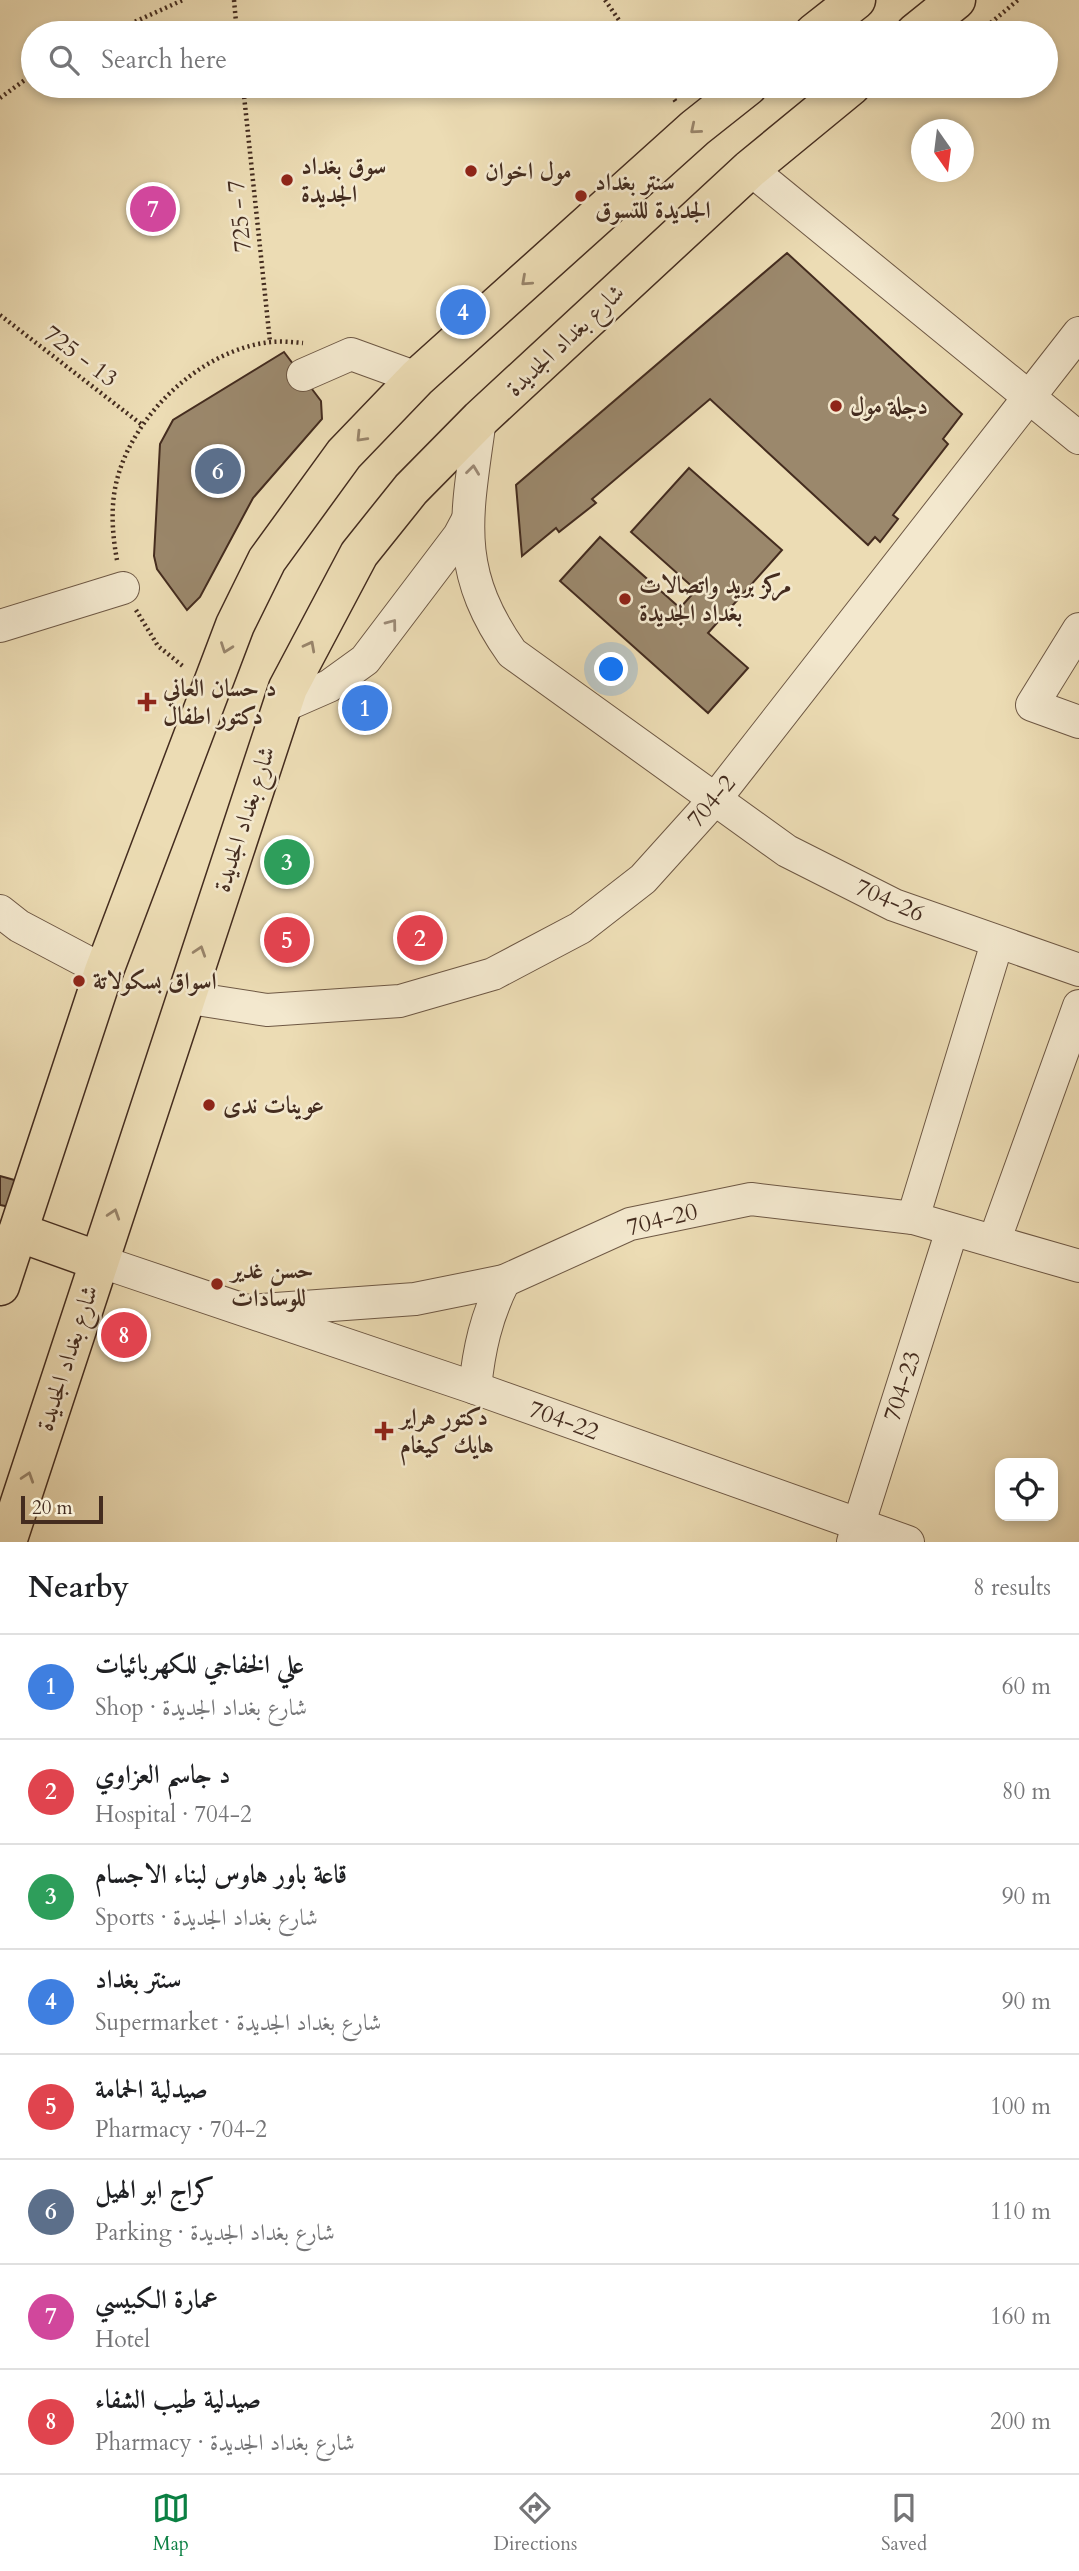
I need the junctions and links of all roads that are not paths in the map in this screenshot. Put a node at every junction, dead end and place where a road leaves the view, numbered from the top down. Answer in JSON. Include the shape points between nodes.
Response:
{"nodes":[{"id":1,"x":856,"y":0,"type":"edge"},
{"id":2,"x":956,"y":0,"type":"edge"},
{"id":3,"x":829,"y":21,"type":"edge"},
{"id":4,"x":930,"y":21,"type":"edge"},
{"id":5,"x":733,"y":98,"type":"edge"},
{"id":6,"x":836,"y":98,"type":"edge"},
{"id":7,"x":750,"y":169,"type":"junction"},
{"id":8,"x":1079,"y":333,"type":"edge"},
{"id":9,"x":303,"y":375,"type":"dead end"},
{"id":10,"x":417,"y":378,"type":"junction"},
{"id":11,"x":1031,"y":396,"type":"junction"},
{"id":12,"x":480,"y":419,"type":"junction"},
{"id":13,"x":1079,"y":438,"type":"edge"},
{"id":14,"x":467,"y":521,"type":"junction"},
{"id":15,"x":123,"y":588,"type":"road end"},
{"id":16,"x":0,"y":626,"type":"edge"},
{"id":17,"x":1079,"y":629,"type":"edge"},
{"id":18,"x":281,"y":707,"type":"junction"},
{"id":19,"x":1079,"y":722,"type":"edge"},
{"id":20,"x":716,"y":799,"type":"junction"},
{"id":21,"x":0,"y":911,"type":"edge"},
{"id":22,"x":997,"y":943,"type":"junction"},
{"id":23,"x":1079,"y":970,"type":"edge"},
{"id":24,"x":104,"y":971,"type":"junction"},
{"id":25,"x":184,"y":997,"type":"junction"},
{"id":26,"x":1079,"y":1006,"type":"edge"},
{"id":27,"x":913,"y":1218,"type":"junction"},
{"id":28,"x":9,"y":1229,"type":"edge"},
{"id":29,"x":952,"y":1230,"type":"junction"},
{"id":30,"x":995,"y":1239,"type":"junction"},
{"id":31,"x":99,"y":1261,"type":"junction"},
{"id":32,"x":1079,"y":1266,"type":"edge"},
{"id":33,"x":503,"y":1281,"type":"junction"},
{"id":34,"x":0,"y":1286,"type":"edge"},
{"id":35,"x":248,"y":1311,"type":"junction"},
{"id":36,"x":475,"y":1388,"type":"junction"},
{"id":37,"x":855,"y":1534,"type":"edge"},
{"id":38,"x":7,"y":1542,"type":"edge"},
{"id":39,"x":908,"y":1542,"type":"edge"}],
"edges":[{"from":1,"to":3,"type":"main road"},
{"from":2,"to":4,"type":"main road"},
{"from":5,"to":10,"type":"main road","one_way":true},
{"from":6,"to":7,"type":"main road","name":"شارع بغداد الجديدة"},
{"from":7,"to":11,"type":"street"},
{"from":7,"to":12,"type":"main road","name":"شارع بغداد الجديدة"},
{"from":8,"to":11,"type":"street","name":"704-2"},
{"from":9,"to":10,"type":"street","via":[[351,354]]},
{"from":10,"to":24,"type":"main road","one_way":true,"via":[[344,454],[267,561],[235,625]]},
{"from":11,"to":13,"type":"street"},
{"from":11,"to":20,"type":"street","name":"704-2"},
{"from":14,"to":12,"type":"street","one_way":true},
{"from":18,"to":12,"type":"main road","name":"شارع بغداد الجديدة","one_way":true,"via":[[359,554],[411,489]]},
{"from":18,"to":14,"type":"street","one_way":true,"via":[[329,686],[365,660]]},
{"from":14,"to":20,"type":"street","name":"704-26","via":[[475,586],[489,620],[512,653]]},
{"from":15,"to":16,"type":"street"},
{"from":17,"to":19,"type":"street","via":[[1032,705]]},
{"from":25,"to":18,"type":"main road","name":"شارع بغداد الجديدة","one_way":true},
{"from":20,"to":22,"type":"street","name":"704-26","via":[[787,851],[894,905]]},
{"from":20,"to":25,"type":"street","name":"704-2","via":[[643,879],[580,928],[492,974],[400,1001],[267,1010]]},
{"from":21,"to":24,"type":"street"},
{"from":22,"to":23,"type":"street","name":"704-26"},
{"from":22,"to":27,"type":"street"},
{"from":24,"to":28,"type":"main road"},
{"from":31,"to":25,"type":"main road","name":"شارع بغداد الجديدة","one_way":true},
{"from":26,"to":30,"type":"street"},
{"from":27,"to":29,"type":"street","name":"704-20"},
{"from":27,"to":33,"type":"street","name":"704-20","via":[[751,1199],[630,1224]]},
{"from":28,"to":31,"type":"main road"},
{"from":28,"to":34,"type":"main road"},
{"from":29,"to":30,"type":"street","name":"704-20"},
{"from":29,"to":37,"type":"street","name":"704-23"},
{"from":30,"to":32,"type":"street","name":"704-20"},
{"from":31,"to":35,"type":"street","name":"704-22"},
{"from":38,"to":31,"type":"main road","name":"شارع بغداد الجديدة","one_way":true},
{"from":33,"to":35,"type":"street","name":"704-20","via":[[415,1299]]},
{"from":33,"to":36,"type":"street","via":[[479,1344]]},
{"from":35,"to":36,"type":"street","name":"704-22"},
{"from":36,"to":37,"type":"street","name":"704-22"},
{"from":37,"to":39,"type":"street","name":"704-22"}]}
